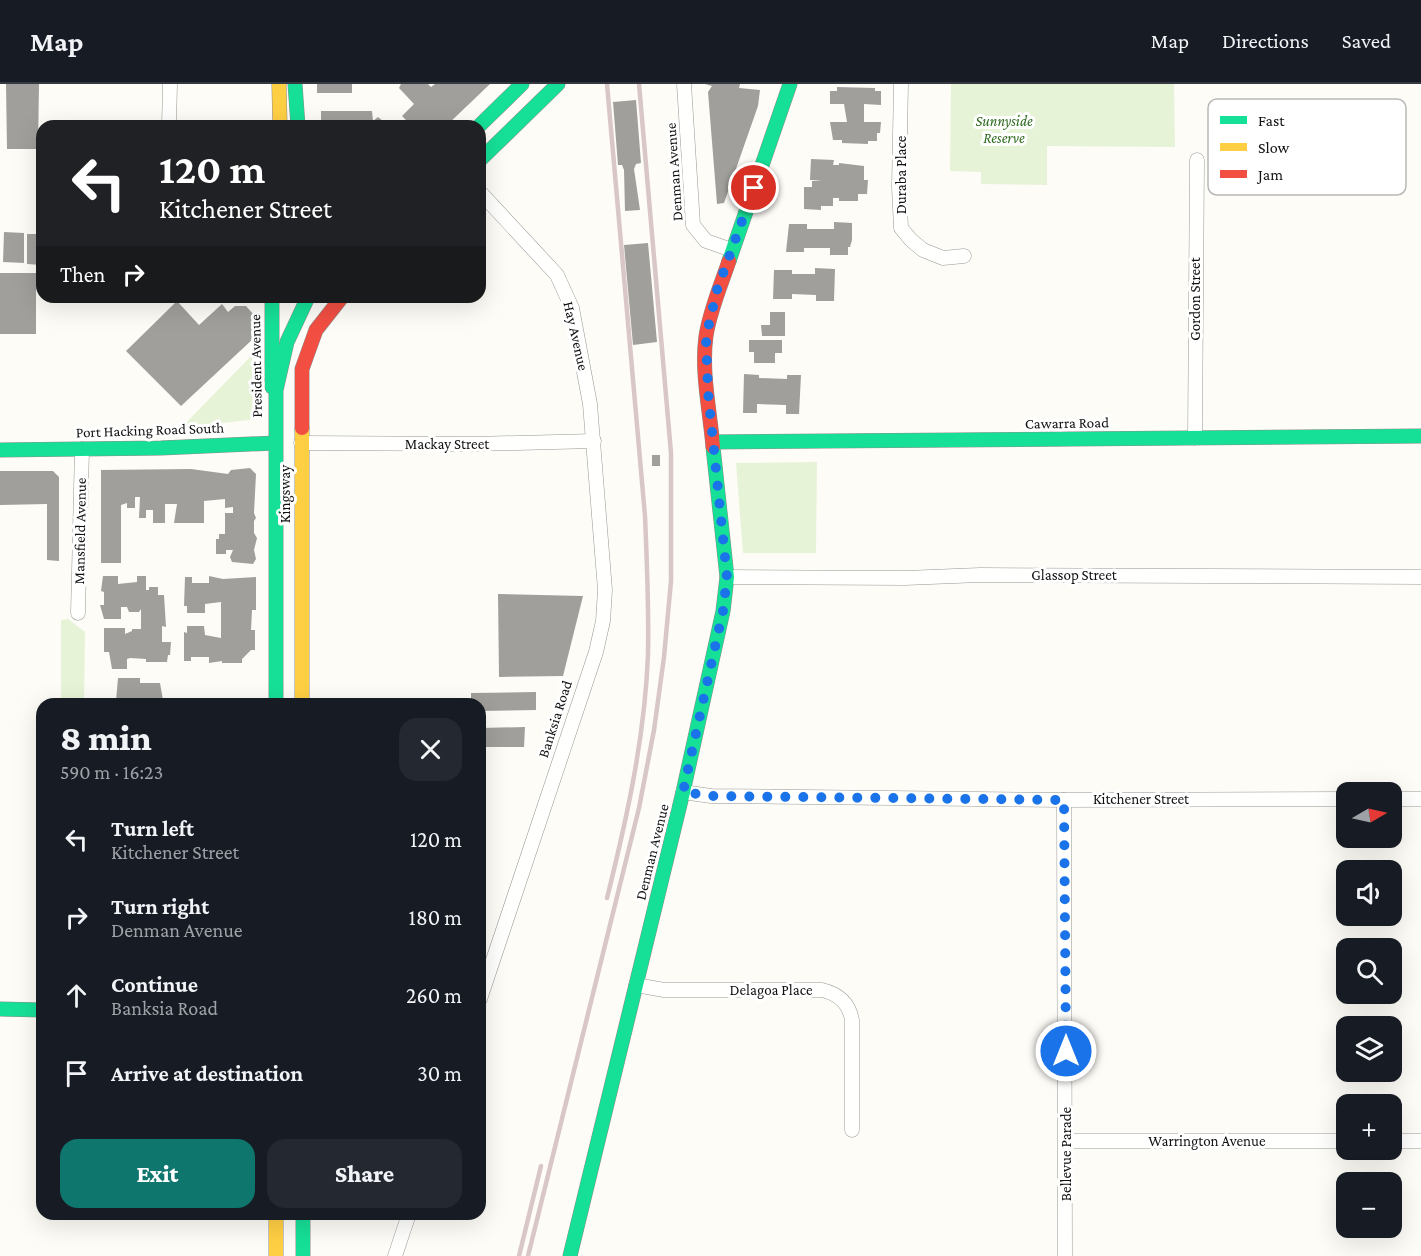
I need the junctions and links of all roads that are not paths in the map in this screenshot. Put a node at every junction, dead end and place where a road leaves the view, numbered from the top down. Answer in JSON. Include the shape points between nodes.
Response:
{"nodes":[{"id":1,"x":170,"y":84,"type":"edge"},
{"id":2,"x":279,"y":84,"type":"edge"},
{"id":3,"x":295,"y":84,"type":"edge"},
{"id":4,"x":522,"y":84,"type":"edge"},
{"id":5,"x":558,"y":84,"type":"edge"},
{"id":6,"x":684,"y":84,"type":"edge"},
{"id":7,"x":790,"y":84,"type":"edge"},
{"id":8,"x":902,"y":84,"type":"edge"},
{"id":9,"x":169,"y":120,"type":"edge"},
{"id":10,"x":280,"y":120,"type":"edge"},
{"id":11,"x":298,"y":120,"type":"edge"},
{"id":12,"x":485,"y":120,"type":"edge"},
{"id":13,"x":486,"y":154,"type":"edge"},
{"id":14,"x":1197,"y":160,"type":"dead end"},
{"id":15,"x":486,"y":198,"type":"edge"},
{"id":16,"x":732,"y":250,"type":"junction"},
{"id":17,"x":964,"y":256,"type":"dead end"},
{"id":18,"x":272,"y":303,"type":"edge"},
{"id":19,"x":304,"y":303,"type":"edge"},
{"id":20,"x":312,"y":303,"type":"edge"},
{"id":21,"x":325,"y":303,"type":"edge"},
{"id":22,"x":336,"y":303,"type":"edge"},
{"id":23,"x":326,"y":314,"type":"junction"},
{"id":24,"x":1421,"y":436,"type":"edge"},
{"id":25,"x":1195,"y":438,"type":"junction"},
{"id":26,"x":275,"y":439,"type":"junction"},
{"id":27,"x":594,"y":441,"type":"junction"},
{"id":28,"x":713,"y":442,"type":"junction"},
{"id":29,"x":301,"y":443,"type":"junction"},
{"id":30,"x":82,"y":449,"type":"junction"},
{"id":31,"x":0,"y":450,"type":"edge"},
{"id":32,"x":727,"y":577,"type":"junction"},
{"id":33,"x":1421,"y":577,"type":"edge"},
{"id":34,"x":78,"y":613,"type":"dead end"},
{"id":35,"x":276,"y":698,"type":"edge"},
{"id":36,"x":302,"y":698,"type":"edge"},
{"id":37,"x":683,"y":792,"type":"junction"},
{"id":38,"x":1336,"y":799,"type":"edge"},
{"id":39,"x":1402,"y":799,"type":"edge"},
{"id":40,"x":1421,"y":799,"type":"edge"},
{"id":41,"x":1064,"y":800,"type":"junction"},
{"id":42,"x":486,"y":981,"type":"edge"},
{"id":43,"x":636,"y":985,"type":"junction"},
{"id":44,"x":0,"y":1009,"type":"edge"},
{"id":45,"x":36,"y":1010,"type":"edge"},
{"id":46,"x":852,"y":1130,"type":"dead end"},
{"id":47,"x":1336,"y":1141,"type":"edge"},
{"id":48,"x":1402,"y":1141,"type":"edge"},
{"id":49,"x":1421,"y":1141,"type":"edge"},
{"id":50,"x":1066,"y":1142,"type":"junction"},
{"id":51,"x":276,"y":1220,"type":"edge"},
{"id":52,"x":303,"y":1220,"type":"edge"},
{"id":53,"x":407,"y":1220,"type":"edge"},
{"id":54,"x":276,"y":1256,"type":"edge"},
{"id":55,"x":303,"y":1256,"type":"edge"},
{"id":56,"x":395,"y":1256,"type":"edge"},
{"id":57,"x":570,"y":1256,"type":"edge"},
{"id":58,"x":1065,"y":1256,"type":"edge"}],
"edges":[{"from":1,"to":9,"type":"street"},
{"from":2,"to":10,"type":"street"},
{"from":3,"to":11,"type":"street"},
{"from":4,"to":12,"type":"street"},
{"from":5,"to":13,"type":"street"},
{"from":6,"to":16,"type":"street","name":"Denman Avenue","via":[[693,225],[706,241]]},
{"from":7,"to":16,"type":"street"},
{"from":8,"to":17,"type":"street","name":"Duraba Place","via":[[901,228],[923,250],[944,258]]},
{"from":14,"to":25,"type":"street","name":"Gordon Street"},
{"from":15,"to":27,"type":"street","name":"Hay Avenue","via":[[553,270],[566,292],[580,343]]},
{"from":16,"to":28,"type":"street","name":"Denman Avenue","via":[[706,337]]},
{"from":18,"to":26,"type":"street","name":"President Avenue"},
{"from":19,"to":26,"type":"street","name":"Kingsway","via":[[281,361]]},
{"from":20,"to":23,"type":"street"},
{"from":21,"to":23,"type":"street"},
{"from":22,"to":23,"type":"street","name":"Kingsway"},
{"from":23,"to":29,"type":"street","name":"Kingsway","via":[[309,344],[302,369]]},
{"from":24,"to":25,"type":"street","name":"Cawarra Road"},
{"from":25,"to":28,"type":"street","name":"Cawarra Road"},
{"from":26,"to":29,"type":"street","name":"Port Hacking Road South"},
{"from":26,"to":30,"type":"street","name":"Port Hacking Road South","via":[[161,448]]},
{"from":26,"to":35,"type":"street","name":"Kingsway"},
{"from":27,"to":29,"type":"street","name":"Mackay Street"},
{"from":27,"to":42,"type":"street","name":"Banksia Road","via":[[605,590],[603,621]]},
{"from":28,"to":32,"type":"street","name":"Denman Avenue"},
{"from":29,"to":36,"type":"street","name":"Kingsway"},
{"from":30,"to":31,"type":"street","name":"Port Hacking Road South"},
{"from":30,"to":34,"type":"street","name":"Mansfield Avenue"},
{"from":32,"to":33,"type":"street","name":"Glassop Street"},
{"from":32,"to":37,"type":"street","name":"Denman Avenue"},
{"from":37,"to":41,"type":"street","name":"Kitchener Street","via":[[711,796]]},
{"from":37,"to":43,"type":"street","name":"Denman Avenue"},
{"from":38,"to":41,"type":"street","name":"Kitchener Street"},
{"from":39,"to":40,"type":"street"},
{"from":41,"to":50,"type":"street","name":"Bellevue Parade"},
{"from":43,"to":46,"type":"street","name":"Delagoa Place","via":[[664,990],[822,990],[837,995],[848,1006],[852,1020]]},
{"from":43,"to":57,"type":"street","name":"Denman Avenue"},
{"from":44,"to":45,"type":"street"},
{"from":47,"to":50,"type":"street","name":"Warrington Avenue"},
{"from":48,"to":49,"type":"street"},
{"from":50,"to":58,"type":"street","name":"Bellevue Parade"},
{"from":51,"to":54,"type":"street"},
{"from":52,"to":55,"type":"street"},
{"from":53,"to":56,"type":"street"}]}
